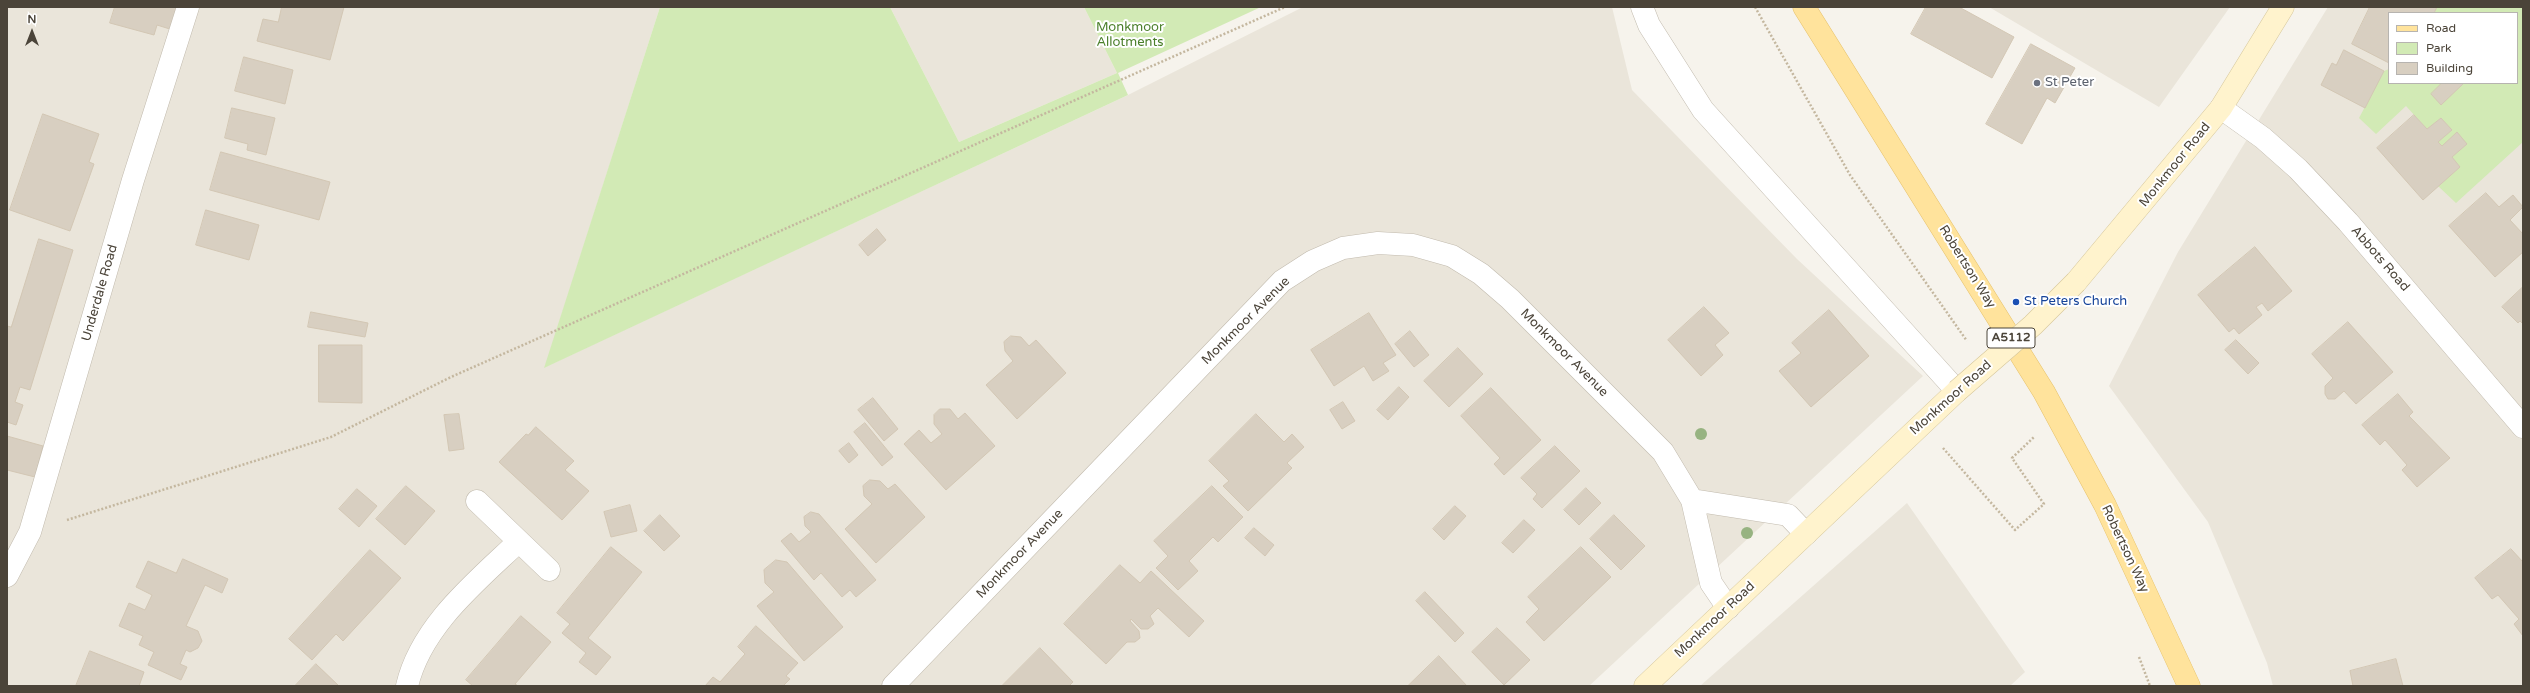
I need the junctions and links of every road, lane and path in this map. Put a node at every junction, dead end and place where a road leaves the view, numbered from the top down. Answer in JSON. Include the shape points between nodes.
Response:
{"nodes":[{"id":1,"x":188,"y":7,"type":"edge"},
{"id":2,"x":1285,"y":7,"type":"edge"},
{"id":3,"x":1642,"y":7,"type":"edge"},
{"id":4,"x":1755,"y":7,"type":"edge"},
{"id":5,"x":1804,"y":7,"type":"edge"},
{"id":6,"x":2284,"y":7,"type":"edge"},
{"id":7,"x":2221,"y":108,"type":"junction"},
{"id":8,"x":1970,"y":344,"type":"dead end"},
{"id":9,"x":1957,"y":391,"type":"junction"},
{"id":10,"x":2523,"y":427,"type":"edge"},
{"id":11,"x":2037,"y":434,"type":"dead end"},
{"id":12,"x":1960,"y":467,"type":"dead end"},
{"id":13,"x":1692,"y":500,"type":"junction"},
{"id":14,"x":477,"y":501,"type":"dead end"},
{"id":15,"x":30,"y":532,"type":"junction"},
{"id":16,"x":1806,"y":534,"type":"junction"},
{"id":17,"x":518,"y":542,"type":"junction"},
{"id":18,"x":549,"y":570,"type":"dead end"},
{"id":19,"x":7,"y":576,"type":"edge"},
{"id":20,"x":1728,"y":608,"type":"junction"},
{"id":21,"x":2139,"y":656,"type":"dead end"},
{"id":22,"x":407,"y":686,"type":"edge"},
{"id":23,"x":893,"y":686,"type":"edge"},
{"id":24,"x":1645,"y":686,"type":"edge"},
{"id":25,"x":2150,"y":686,"type":"edge"},
{"id":26,"x":2189,"y":686,"type":"edge"}],
"edges":[{"from":1,"to":15,"type":"street","name":"Underdale Road","via":[[133,180]]},
{"from":2,"to":15,"type":"path","via":[[451,377],[331,437]]},
{"from":3,"to":9,"type":"street","via":[[1649,25],[1703,110]]},
{"from":4,"to":8,"type":"path","via":[[1850,175]]},
{"from":5,"to":26,"type":"main road","name":"Robertson Way","number":"A5112","via":[[2044,392],[2105,505]]},
{"from":6,"to":7,"type":"street","name":"Monkmoor Road"},
{"from":7,"to":9,"type":"street","name":"Monkmoor Road","bridge":true,"via":[[2076,282],[2033,325]]},
{"from":7,"to":10,"type":"street","name":"Abbots Road","via":[[2263,138],[2298,168],[2348,222]]},
{"from":9,"to":16,"type":"street","name":"Monkmoor Road"},
{"from":11,"to":12,"type":"path","via":[[2012,458],[2044,504],[2015,530]]},
{"from":13,"to":16,"type":"street","via":[[1788,515]]},
{"from":13,"to":20,"type":"street","name":"Monkmoor Avenue","via":[[1711,583]]},
{"from":13,"to":23,"type":"street","name":"Monkmoor Avenue","via":[[1663,452],[1510,299],[1481,274],[1452,256],[1412,245],[1378,242],[1343,248],[1313,261],[1282,281]]},
{"from":14,"to":17,"type":"street"},
{"from":15,"to":19,"type":"street","name":"Underdale Road"},
{"from":16,"to":20,"type":"street","name":"Monkmoor Road"},
{"from":17,"to":18,"type":"street"},
{"from":17,"to":22,"type":"street","via":[[445,613],[424,646]]},
{"from":20,"to":24,"type":"street","name":"Monkmoor Road"},
{"from":21,"to":25,"type":"path"}]}
